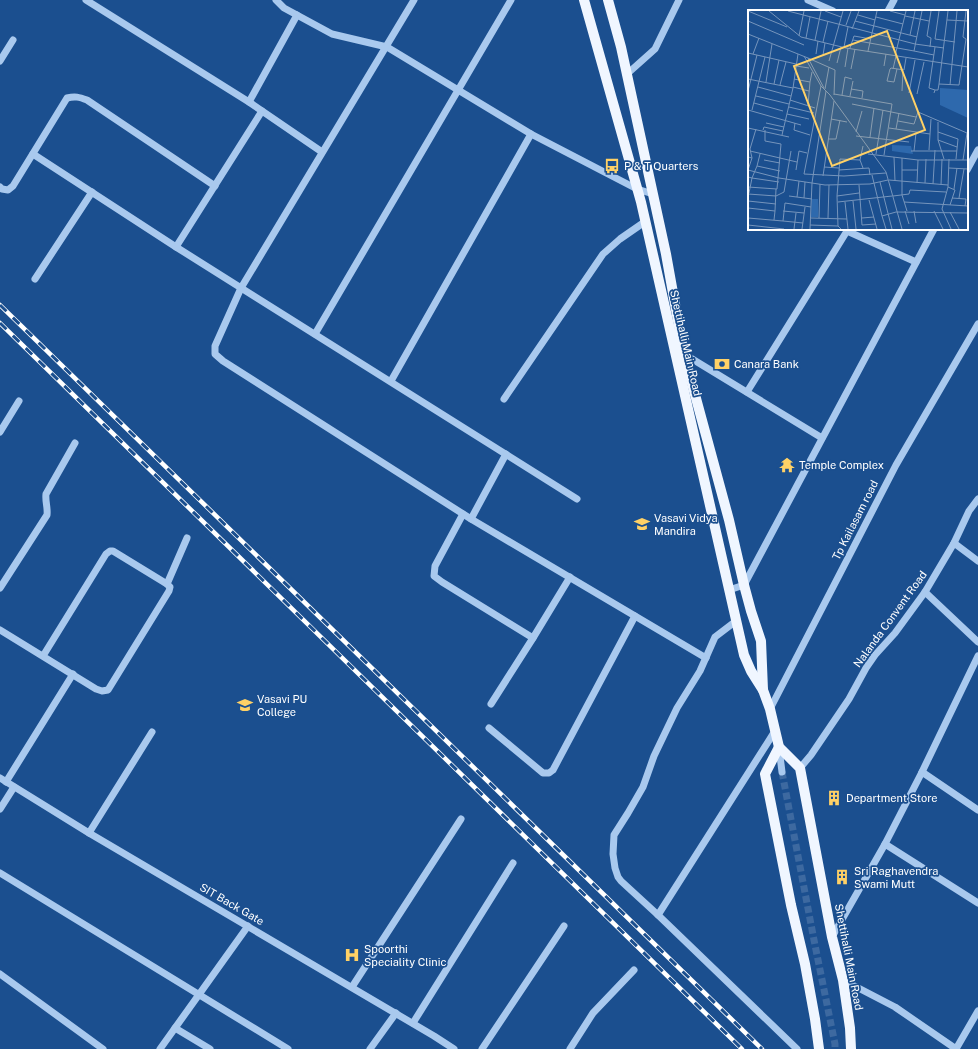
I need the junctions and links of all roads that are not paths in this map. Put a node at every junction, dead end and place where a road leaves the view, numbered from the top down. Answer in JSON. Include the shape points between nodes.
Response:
{"nodes":[{"id":1,"x":276,"y":0,"type":"edge"},
{"id":2,"x":414,"y":0,"type":"edge"},
{"id":3,"x":511,"y":0,"type":"edge"},
{"id":4,"x":584,"y":0,"type":"edge"},
{"id":5,"x":608,"y":0,"type":"edge"},
{"id":6,"x":678,"y":0,"type":"edge"},
{"id":7,"x":808,"y":0,"type":"edge"},
{"id":8,"x":894,"y":0,"type":"edge"},
{"id":9,"x":90,"y":1,"type":"edge"},
{"id":10,"x":824,"y":3,"type":"edge"},
{"id":11,"x":832,"y":10,"type":"edge"},
{"id":12,"x":889,"y":10,"type":"edge"},
{"id":13,"x":297,"y":15,"type":"junction"},
{"id":14,"x":13,"y":40,"type":"dead end"},
{"id":15,"x":386,"y":47,"type":"junction"},
{"id":16,"x":0,"y":61,"type":"edge"},
{"id":17,"x":627,"y":74,"type":"junction"},
{"id":18,"x":458,"y":90,"type":"junction"},
{"id":19,"x":249,"y":102,"type":"junction"},
{"id":20,"x":262,"y":111,"type":"junction"},
{"id":21,"x":531,"y":134,"type":"junction"},
{"id":22,"x":978,"y":150,"type":"edge"},
{"id":23,"x":322,"y":152,"type":"junction"},
{"id":24,"x":33,"y":154,"type":"junction"},
{"id":25,"x":968,"y":167,"type":"edge"},
{"id":26,"x":215,"y":186,"type":"junction"},
{"id":27,"x":0,"y":187,"type":"edge"},
{"id":28,"x":638,"y":189,"type":"junction"},
{"id":29,"x":92,"y":192,"type":"junction"},
{"id":30,"x":653,"y":194,"type":"junction"},
{"id":31,"x":646,"y":221,"type":"junction"},
{"id":32,"x":933,"y":230,"type":"edge"},
{"id":33,"x":176,"y":247,"type":"junction"},
{"id":34,"x":916,"y":262,"type":"junction"},
{"id":35,"x":35,"y":279,"type":"dead end"},
{"id":36,"x":241,"y":288,"type":"junction"},
{"id":37,"x":978,"y":324,"type":"edge"},
{"id":38,"x":315,"y":334,"type":"junction"},
{"id":39,"x":684,"y":354,"type":"junction"},
{"id":40,"x":390,"y":381,"type":"junction"},
{"id":41,"x":747,"y":392,"type":"junction"},
{"id":42,"x":504,"y":399,"type":"dead end"},
{"id":43,"x":19,"y":401,"type":"dead end"},
{"id":44,"x":0,"y":432,"type":"edge"},
{"id":45,"x":822,"y":438,"type":"junction"},
{"id":46,"x":75,"y":443,"type":"dead end"},
{"id":47,"x":506,"y":454,"type":"junction"},
{"id":48,"x":577,"y":499,"type":"dead end"},
{"id":49,"x":978,"y":499,"type":"edge"},
{"id":50,"x":463,"y":514,"type":"junction"},
{"id":51,"x":471,"y":519,"type":"junction"},
{"id":52,"x":187,"y":538,"type":"dead end"},
{"id":53,"x":954,"y":543,"type":"junction"},
{"id":54,"x":978,"y":561,"type":"edge"},
{"id":55,"x":570,"y":577,"type":"junction"},
{"id":56,"x":167,"y":584,"type":"junction"},
{"id":57,"x":744,"y":585,"type":"junction"},
{"id":58,"x":0,"y":588,"type":"edge"},
{"id":59,"x":729,"y":590,"type":"junction"},
{"id":60,"x":925,"y":592,"type":"junction"},
{"id":61,"x":635,"y":616,"type":"junction"},
{"id":62,"x":736,"y":621,"type":"junction"},
{"id":63,"x":0,"y":630,"type":"edge"},
{"id":64,"x":533,"y":638,"type":"junction"},
{"id":65,"x":978,"y":642,"type":"edge"},
{"id":66,"x":42,"y":656,"type":"junction"},
{"id":67,"x":978,"y":656,"type":"edge"},
{"id":68,"x":706,"y":658,"type":"junction"},
{"id":69,"x":73,"y":674,"type":"junction"},
{"id":70,"x":763,"y":690,"type":"junction"},
{"id":71,"x":491,"y":704,"type":"dead end"},
{"id":72,"x":770,"y":709,"type":"junction"},
{"id":73,"x":489,"y":728,"type":"dead end"},
{"id":74,"x":152,"y":732,"type":"dead end"},
{"id":75,"x":775,"y":732,"type":"junction"},
{"id":76,"x":779,"y":747,"type":"junction"},
{"id":77,"x":800,"y":768,"type":"junction"},
{"id":78,"x":782,"y":772,"type":"tunnel mouth"},
{"id":79,"x":922,"y":772,"type":"junction"},
{"id":80,"x":3,"y":780,"type":"edge"},
{"id":81,"x":14,"y":787,"type":"junction"},
{"id":82,"x":0,"y":809,"type":"edge"},
{"id":83,"x":978,"y":810,"type":"edge"},
{"id":84,"x":461,"y":819,"type":"dead end"},
{"id":85,"x":89,"y":833,"type":"junction"},
{"id":86,"x":885,"y":844,"type":"junction"},
{"id":87,"x":513,"y":863,"type":"dead end"},
{"id":88,"x":0,"y":873,"type":"edge"},
{"id":89,"x":978,"y":903,"type":"edge"},
{"id":90,"x":658,"y":915,"type":"junction"},
{"id":91,"x":248,"y":926,"type":"junction"},
{"id":92,"x":564,"y":926,"type":"dead end"},
{"id":93,"x":832,"y":936,"type":"junction"},
{"id":94,"x":634,"y":970,"type":"dead end"},
{"id":95,"x":0,"y":974,"type":"edge"},
{"id":96,"x":843,"y":980,"type":"junction"},
{"id":97,"x":352,"y":987,"type":"junction"},
{"id":98,"x":198,"y":994,"type":"junction"},
{"id":99,"x":978,"y":1011,"type":"edge"},
{"id":100,"x":396,"y":1013,"type":"junction"},
{"id":101,"x":413,"y":1023,"type":"junction"},
{"id":102,"x":175,"y":1028,"type":"junction"},
{"id":103,"x":103,"y":1049,"type":"edge"},
{"id":104,"x":160,"y":1049,"type":"edge"},
{"id":105,"x":210,"y":1049,"type":"edge"},
{"id":106,"x":288,"y":1049,"type":"edge"},
{"id":107,"x":370,"y":1049,"type":"edge"},
{"id":108,"x":452,"y":1049,"type":"edge"},
{"id":109,"x":482,"y":1049,"type":"edge"},
{"id":110,"x":570,"y":1049,"type":"edge"},
{"id":111,"x":797,"y":1049,"type":"edge"},
{"id":112,"x":819,"y":1049,"type":"edge"},
{"id":113,"x":851,"y":1049,"type":"edge"},
{"id":114,"x":956,"y":1049,"type":"edge"}],
"edges":[{"from":1,"to":13,"type":"street"},
{"from":2,"to":15,"type":"street"},
{"from":3,"to":18,"type":"street"},
{"from":4,"to":28,"type":"main road","name":"Shettihalli Main Road"},
{"from":5,"to":17,"type":"main road","name":"Shettihalli Main Road"},
{"from":6,"to":17,"type":"street","via":[[655,49]]},
{"from":7,"to":10,"type":"street"},
{"from":8,"to":12,"type":"street"},
{"from":9,"to":19,"type":"street"},
{"from":10,"to":11,"type":"street"},
{"from":13,"to":15,"type":"street","via":[[332,34]]},
{"from":13,"to":19,"type":"street"},
{"from":14,"to":16,"type":"street"},
{"from":15,"to":18,"type":"street"},
{"from":15,"to":23,"type":"street"},
{"from":17,"to":30,"type":"main road","name":"Shettihalli Main Road"},
{"from":18,"to":21,"type":"street"},
{"from":18,"to":38,"type":"street"},
{"from":19,"to":20,"type":"street"},
{"from":20,"to":23,"type":"street"},
{"from":20,"to":26,"type":"street"},
{"from":21,"to":28,"type":"street"},
{"from":21,"to":40,"type":"street"},
{"from":22,"to":25,"type":"street"},
{"from":23,"to":36,"type":"street"},
{"from":24,"to":26,"type":"street","via":[[67,98],[79,97]]},
{"from":24,"to":27,"type":"street","via":[[13,186],[8,190]]},
{"from":24,"to":29,"type":"street"},
{"from":26,"to":33,"type":"street"},
{"from":28,"to":30,"type":"street"},
{"from":28,"to":31,"type":"main road","name":"Shettihalli Main Road"},
{"from":29,"to":33,"type":"street"},
{"from":29,"to":35,"type":"street"},
{"from":30,"to":39,"type":"main road","name":"Shettihalli Main Road"},
{"from":31,"to":42,"type":"street","via":[[602,254]]},
{"from":31,"to":59,"type":"main road","name":"Shettihalli Main Road"},
{"from":32,"to":34,"type":"street"},
{"from":33,"to":36,"type":"street"},
{"from":34,"to":41,"type":"street","via":[[847,231]]},
{"from":34,"to":45,"type":"street"},
{"from":36,"to":38,"type":"street"},
{"from":36,"to":50,"type":"street","via":[[215,346],[214,354]]},
{"from":37,"to":72,"type":"street","name":"Tp Kailasam road","via":[[896,465]]},
{"from":38,"to":40,"type":"street"},
{"from":39,"to":41,"type":"street"},
{"from":39,"to":57,"type":"main road","name":"Shettihalli Main Road"},
{"from":40,"to":47,"type":"street"},
{"from":41,"to":45,"type":"street"},
{"from":43,"to":44,"type":"street"},
{"from":45,"to":57,"type":"street"},
{"from":46,"to":58,"type":"street","via":[[46,494],[48,515]]},
{"from":47,"to":48,"type":"street"},
{"from":47,"to":51,"type":"street"},
{"from":49,"to":53,"type":"street","name":"Nalanda Convent Road","via":[[969,511]]},
{"from":50,"to":51,"type":"street"},
{"from":50,"to":64,"type":"street","via":[[435,566],[434,576]]},
{"from":51,"to":55,"type":"street"},
{"from":52,"to":56,"type":"street"},
{"from":53,"to":54,"type":"street"},
{"from":53,"to":60,"type":"street","name":"Nalanda Convent Road"},
{"from":55,"to":61,"type":"street"},
{"from":55,"to":64,"type":"street"},
{"from":56,"to":66,"type":"street","via":[[110,551]]},
{"from":56,"to":69,"type":"street","via":[[170,587],[169,591],[108,690],[96,689]]},
{"from":57,"to":59,"type":"street"},
{"from":57,"to":70,"type":"main road","name":"Shettihalli Main Road","via":[[761,642]]},
{"from":59,"to":62,"type":"main road","name":"Shettihalli Main Road"},
{"from":60,"to":65,"type":"street"},
{"from":60,"to":77,"type":"street","name":"Nalanda Convent Road","via":[[866,668],[849,699]]},
{"from":61,"to":68,"type":"street"},
{"from":61,"to":73,"type":"street","via":[[549,774],[543,773]]},
{"from":62,"to":68,"type":"street","via":[[715,637]]},
{"from":62,"to":70,"type":"main road","name":"Shettihalli Main Road","via":[[744,655]]},
{"from":63,"to":66,"type":"street"},
{"from":64,"to":71,"type":"street"},
{"from":66,"to":69,"type":"street"},
{"from":67,"to":79,"type":"street"},
{"from":68,"to":90,"type":"street","via":[[677,708],[643,786],[614,835],[613,854],[620,881]]},
{"from":69,"to":80,"type":"street"},
{"from":70,"to":72,"type":"main road","name":"Shettihalli Main Road"},
{"from":72,"to":75,"type":"main road","name":"Shettihalli Main Road"},
{"from":74,"to":85,"type":"street"},
{"from":75,"to":76,"type":"main road","name":"Shettihalli Main Road"},
{"from":75,"to":90,"type":"street"},
{"from":76,"to":77,"type":"main road"},
{"from":76,"to":78,"type":"street"},
{"from":76,"to":112,"type":"main road","via":[[765,774],[805,964]]},
{"from":77,"to":93,"type":"main road","name":"Shettihalli Main Road"},
{"from":79,"to":83,"type":"street"},
{"from":79,"to":86,"type":"street"},
{"from":80,"to":81,"type":"street","name":"SIT Back Gate"},
{"from":81,"to":82,"type":"street"},
{"from":81,"to":85,"type":"street","name":"SIT Back Gate"},
{"from":84,"to":97,"type":"street"},
{"from":85,"to":91,"type":"street","name":"SIT Back Gate"},
{"from":86,"to":89,"type":"street"},
{"from":86,"to":93,"type":"street"},
{"from":87,"to":101,"type":"street"},
{"from":88,"to":98,"type":"street"},
{"from":90,"to":111,"type":"street"},
{"from":91,"to":97,"type":"street","name":"SIT Back Gate"},
{"from":91,"to":98,"type":"street"},
{"from":92,"to":109,"type":"street"},
{"from":93,"to":96,"type":"main road","name":"Shettihalli Main Road"},
{"from":94,"to":110,"type":"street","via":[[593,1013]]},
{"from":95,"to":103,"type":"street"},
{"from":96,"to":113,"type":"main road","name":"Shettihalli Main Road"},
{"from":96,"to":114,"type":"street","via":[[895,1007]]},
{"from":97,"to":100,"type":"street","name":"SIT Back Gate"},
{"from":98,"to":102,"type":"street"},
{"from":98,"to":106,"type":"street"},
{"from":99,"to":114,"type":"street"},
{"from":100,"to":101,"type":"street","name":"SIT Back Gate"},
{"from":100,"to":107,"type":"street"},
{"from":101,"to":108,"type":"street","name":"SIT Back Gate"},
{"from":102,"to":104,"type":"street"},
{"from":102,"to":105,"type":"street"}]}
